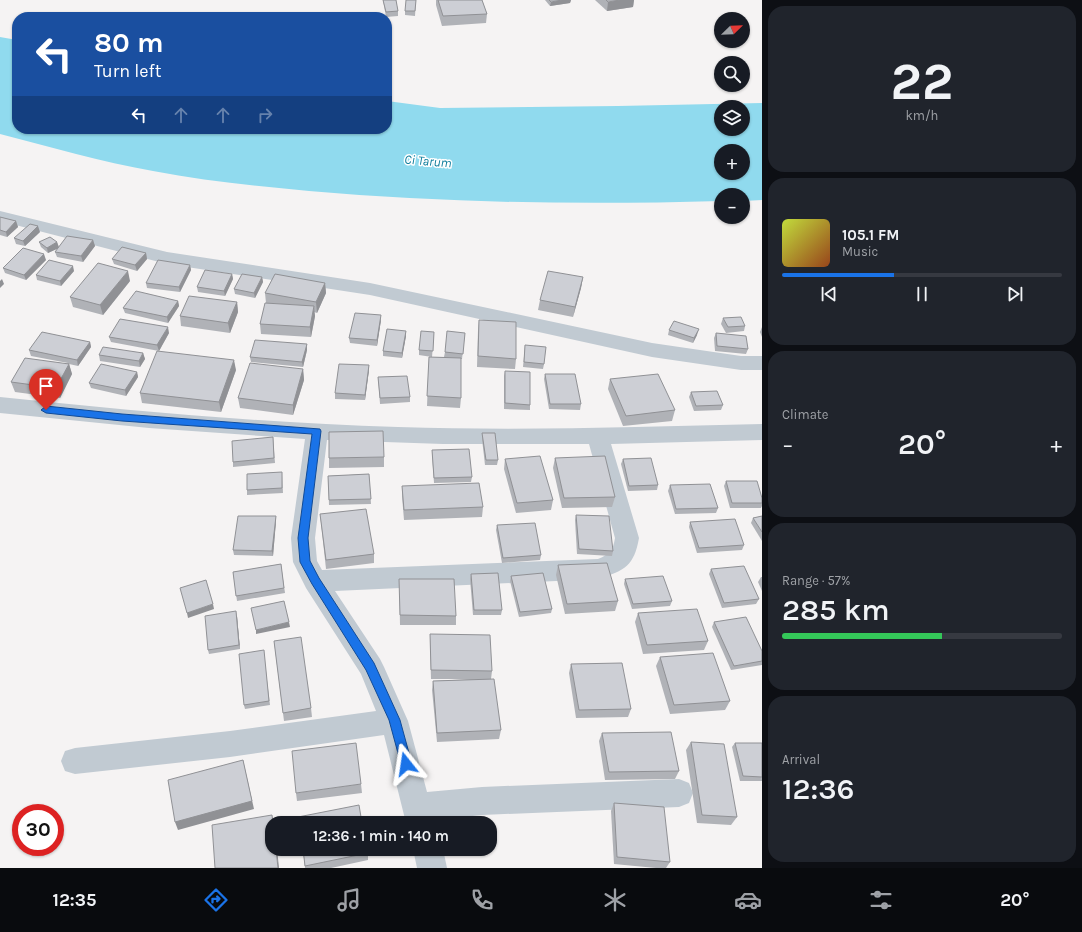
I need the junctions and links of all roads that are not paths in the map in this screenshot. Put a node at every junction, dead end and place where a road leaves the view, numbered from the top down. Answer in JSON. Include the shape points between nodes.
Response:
{"nodes":[{"id":1,"x":0,"y":216,"type":"edge"},
{"id":2,"x":762,"y":363,"type":"edge"},
{"id":3,"x":0,"y":405,"type":"edge"},
{"id":4,"x":317,"y":431,"type":"junction"},
{"id":5,"x":762,"y":432,"type":"edge"},
{"id":6,"x":598,"y":436,"type":"junction"},
{"id":7,"x":316,"y":581,"type":"junction"},
{"id":8,"x":394,"y":720,"type":"junction"},
{"id":9,"x":75,"y":761,"type":"dead end"},
{"id":10,"x":679,"y":793,"type":"dead end"},
{"id":11,"x":420,"y":815,"type":"edge"},
{"id":12,"x":429,"y":856,"type":"edge"},
{"id":13,"x":432,"y":868,"type":"edge"}],
"edges":[{"from":1,"to":2,"type":"street","via":[[168,258],[370,289],[652,350],[741,363]]},
{"from":3,"to":4,"type":"street","via":[[122,418]]},
{"from":4,"to":6,"type":"street","via":[[398,435]]},
{"from":4,"to":7,"type":"street","via":[[303,538],[305,562]]},
{"from":5,"to":6,"type":"street"},
{"from":6,"to":7,"type":"street","via":[[627,538],[625,552],[618,562],[599,569]]},
{"from":7,"to":8,"type":"street","via":[[371,667]]},
{"from":8,"to":9,"type":"street","via":[[230,744]]},
{"from":8,"to":11,"type":"street"},
{"from":10,"to":11,"type":"street","via":[[482,801]]},
{"from":12,"to":13,"type":"street"}]}
